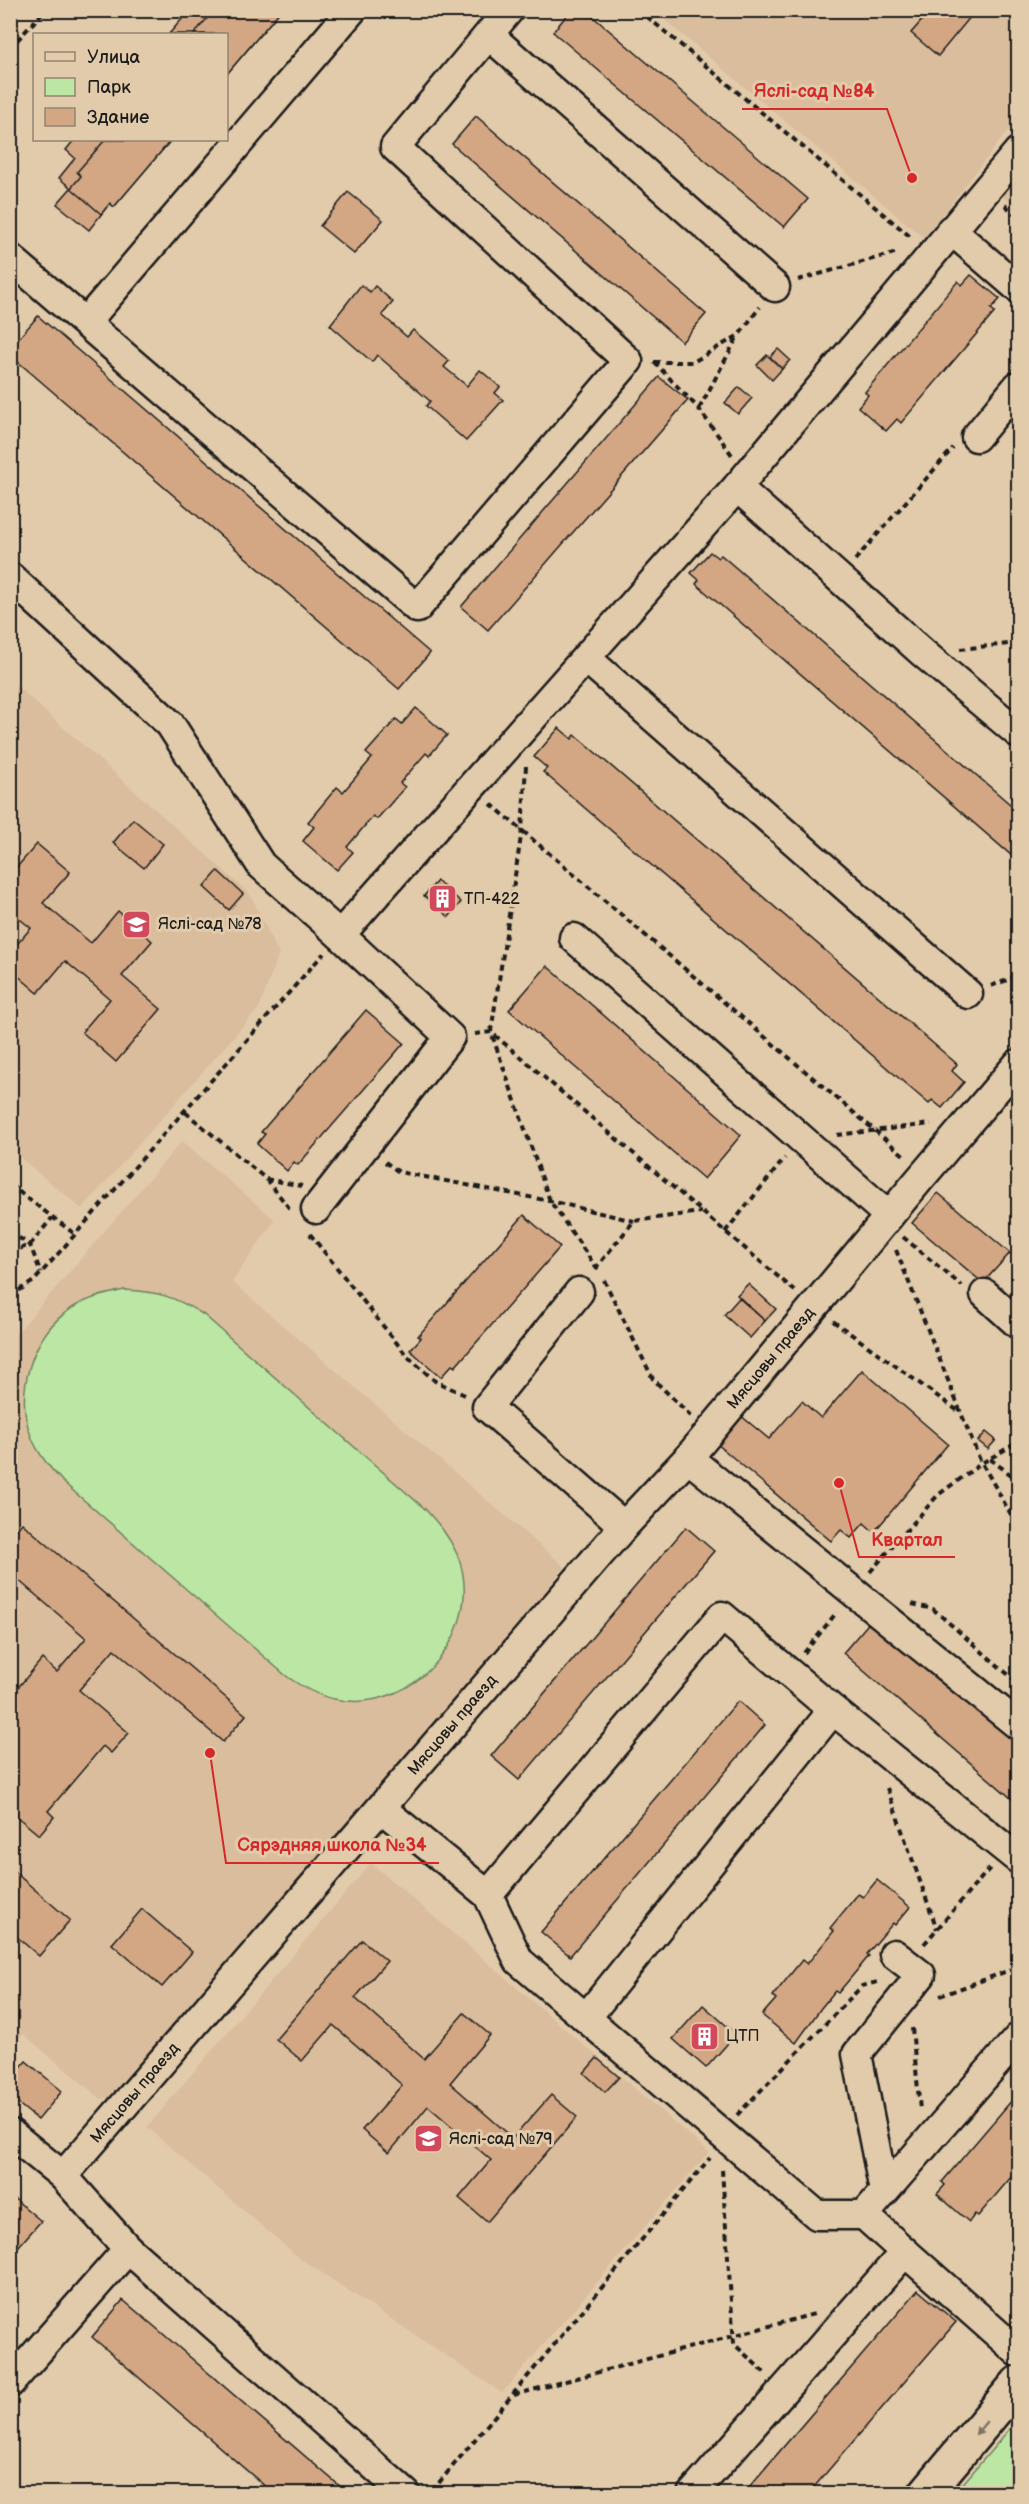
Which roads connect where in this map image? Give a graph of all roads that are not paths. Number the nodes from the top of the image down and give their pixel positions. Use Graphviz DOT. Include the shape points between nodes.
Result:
graph roads {
  1 [pos="352,10"];
  2 [pos="510,10"];
  3 [pos="489,35"];
  4 [pos="1018,152"];
  5 [pos="951,230"];
  6 [pos="10,258"];
  7 [pos="775,287"];
  8 [pos="1018,288"];
  9 [pos="86,322"];
  10 [pos="1018,386"];
  11 [pos="976,438"];
  12 [pos="742,481"];
  13 [pos="10,577"];
  14 [pos="586,658"];
  15 [pos="1018,733"];
  16 [pos="340,935"];
  17 [pos="574,938"];
  18 [pos="968,994"];
  19 [pos="1018,1064"];
  20 [pos="306,1218"];
  21 [pos="886,1218"];
  22 [pos="579,1292"];
  23 [pos="985,1294"];
  24 [pos="1018,1324"];
  25 [pos="688,1458"];
  26 [pos="624,1526"];
  27 [pos="833,1710"];
  28 [pos="1018,1725"];
  29 [pos="382,1809"];
  30 [pos="1012,1854"];
  31 [pos="488,1895"];
  32 [pos="900,1958"];
  33 [pos="586,2018"];
  34 [pos="1018,2038"];
  35 [pos="10,2133"];
  36 [pos="63,2176"];
  37 [pos="884,2191"];
  38 [pos="864,2215"];
  39 [pos="128,2249"];
  40 [pos="905,2252"];
  41 [pos="1018,2352"];
  42 [pos="10,2383"];
  43 [pos="1018,2383"];
  44 [pos="406,2493"];
  45 [pos="692,2493"];
  46 [pos="926,2493"];
  1 -- 9 [label="street"];
  2 -- 3 [label="street"];
  3 -- 7 [label="street"];
  3 -- 9 [label="street" via="395,147 628,361 417,608"];
  4 -- 5 [label="street"];
  5 -- 8 [label="street"];
  5 -- 12 [label="street"];
  6 -- 9 [label="street"];
  10 -- 11 [label="street"];
  12 -- 14 [label="street"];
  12 -- 15 [label="street" via="839,578"];
  13 -- 16 [label="street" via="170,724 261,865"];
  14 -- 16 [label="street"];
  14 -- 18 [label="street"];
  16 -- 20 [label="street" via="450,1037"];
  17 -- 21 [label="street" via="802,1138"];
  19 -- 21 [label="street, Мясцовы праезд"];
  21 -- 25 [label="street, Мясцовы праезд"];
  22 -- 26 [label="street" via="487,1407"];
  23 -- 24 [label="street"];
  25 -- 26 [label="street, Мясцовы праезд"];
  25 -- 28 [label="street"];
  26 -- 29 [label="street, Мясцовы праезд"];
  27 -- 30 [label="street"];
  27 -- 31 [label="street" via="722,1616"];
  27 -- 33 [label="street"];
  29 -- 31 [label="street"];
  29 -- 36 [label="street, Мясцовы праезд"];
  31 -- 33 [label="street" via="519,1961"];
  32 -- 37 [label="street" via="921,1975 857,2054"];
  33 -- 38 [label="street" via="720,2139 816,2215"];
  34 -- 37 [label="street"];
  35 -- 36 [label="street"];
  36 -- 39 [label="street"];
  37 -- 38 [label="street"];
  38 -- 40 [label="street"];
  39 -- 42 [label="street"];
  39 -- 44 [label="street"];
  40 -- 41 [label="street"];
  40 -- 45 [label="street"];
  43 -- 46 [label="main road, one-way"];
}
